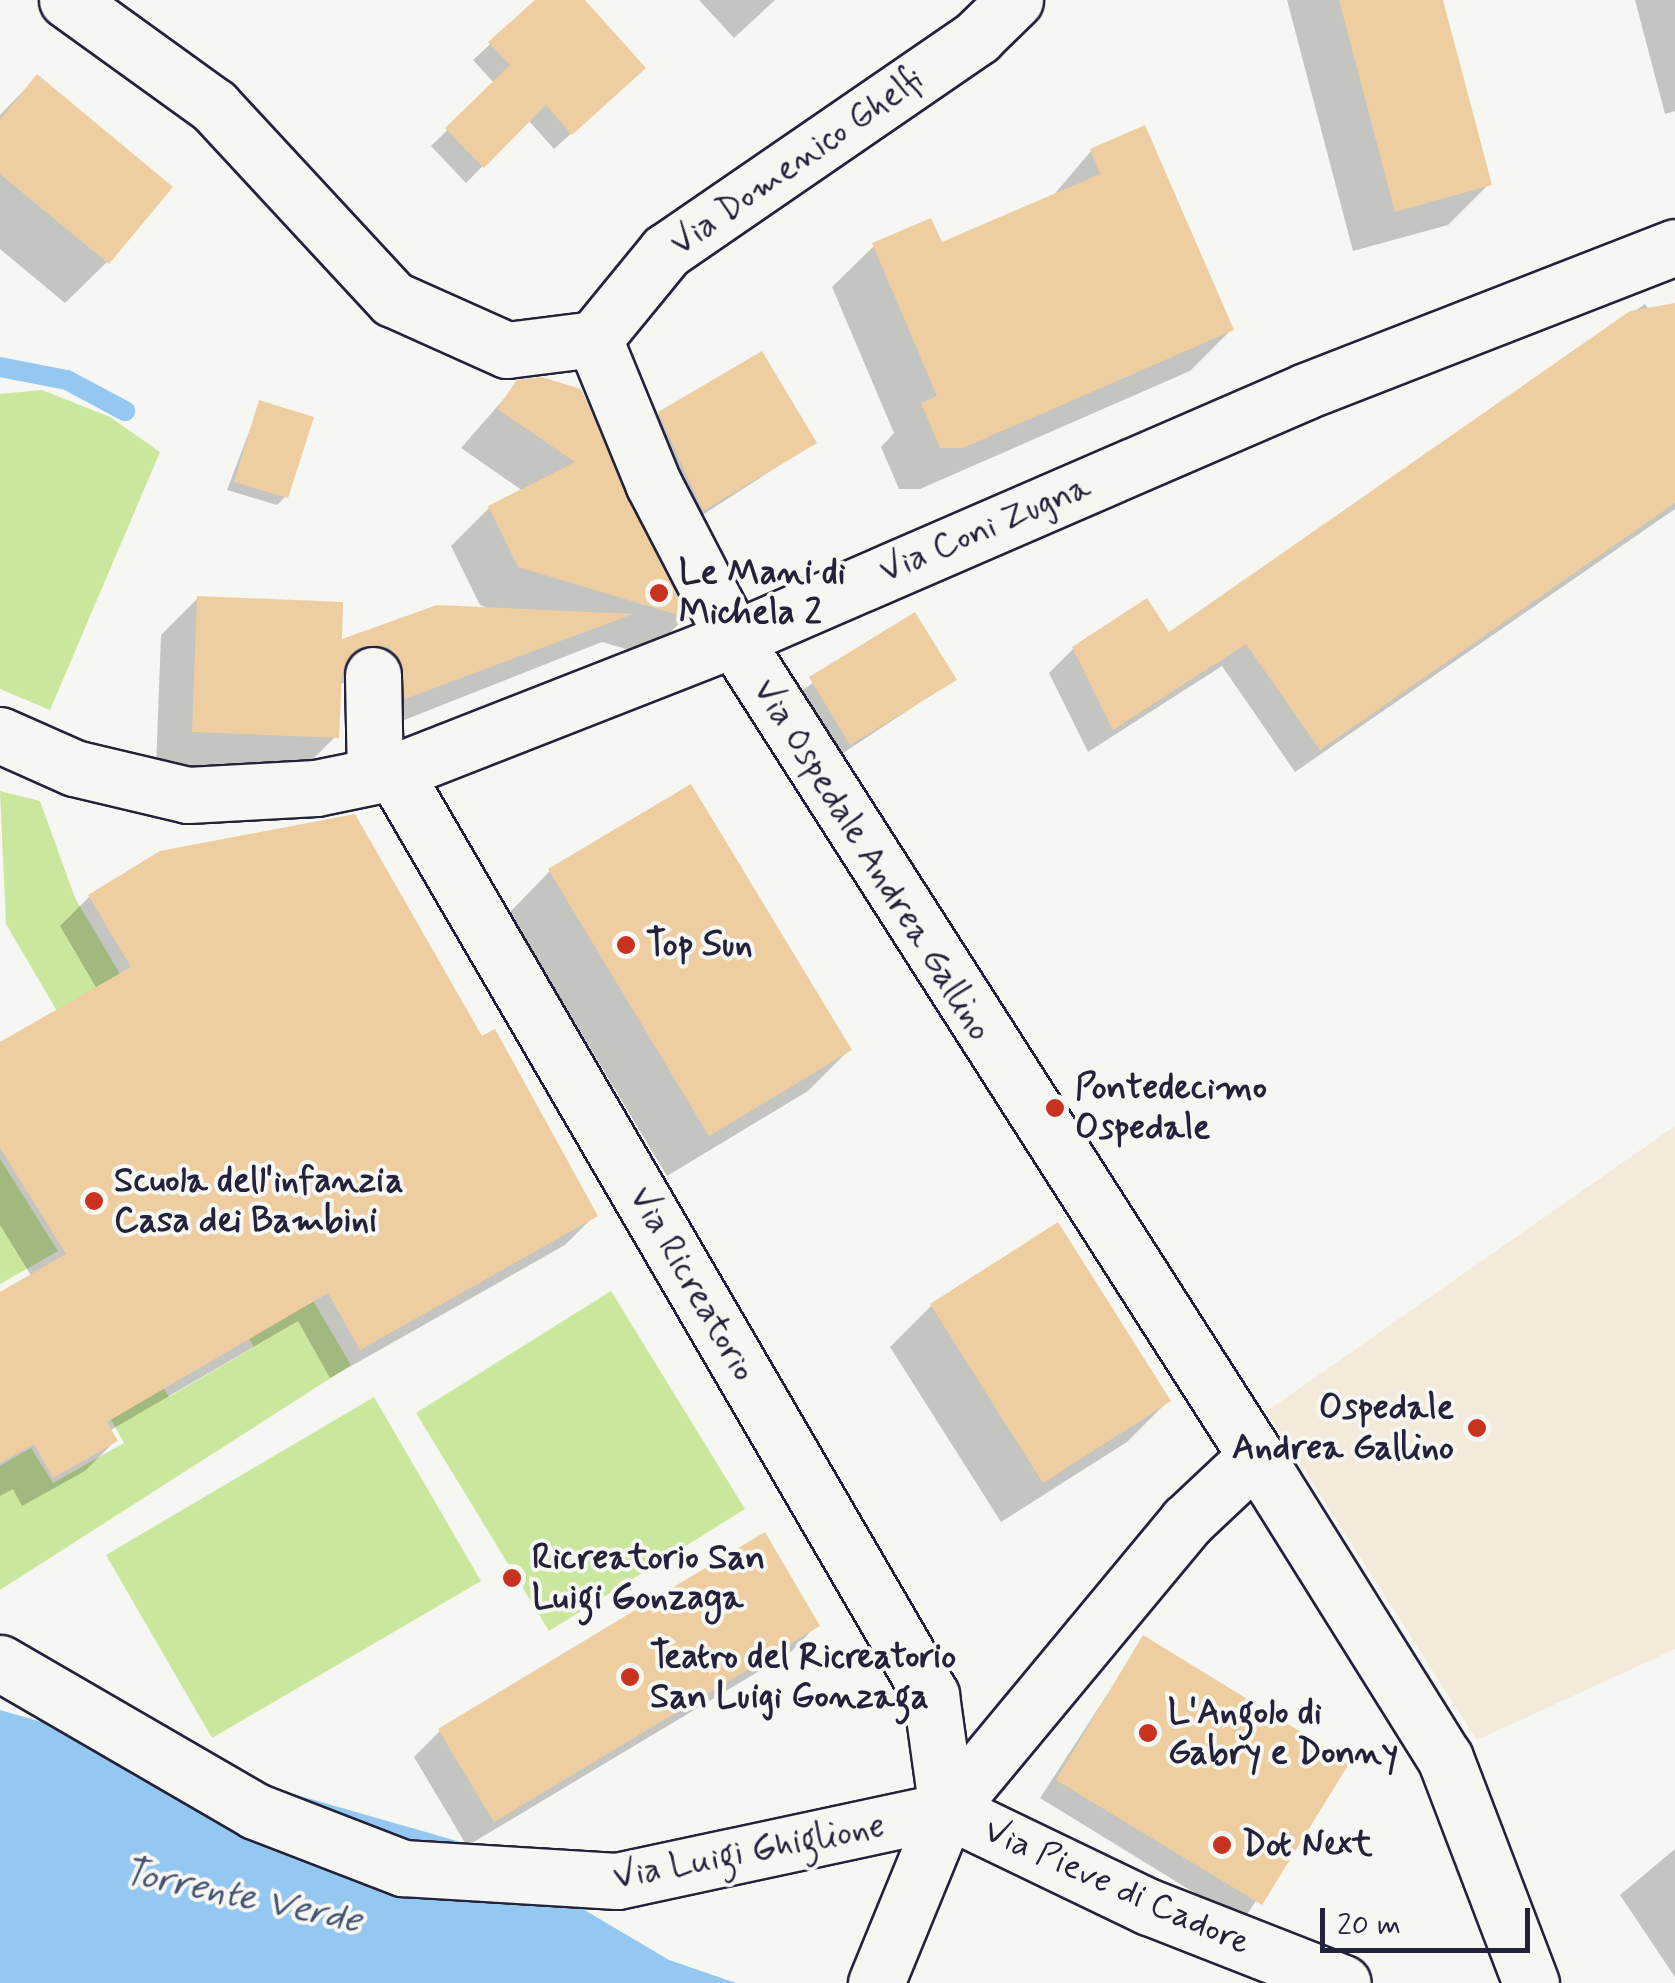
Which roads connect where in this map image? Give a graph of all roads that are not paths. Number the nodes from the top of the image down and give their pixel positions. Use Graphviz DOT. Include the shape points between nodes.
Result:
graph roads {
  1 [pos="67,0"];
  2 [pos="1015,0"];
  3 [pos="1675,246"];
  4 [pos="594,339"];
  5 [pos="734,639"];
  6 [pos="373,675"];
  7 [pos="0,734"];
  8 [pos="384,774"];
  9 [pos="1256,1456"];
  10 [pos="0,1663"];
  11 [pos="926,1816"];
  12 [pos="876,1983"];
  13 [pos="1344,1983"];
  14 [pos="1531,1983"];
  1 -- 4 [label="street" via="214,106 392,299 507,350"];
  2 -- 4 [label="street, Via Domenico Ghelfi" via="978,37 666,251"];
  3 -- 5 [label="street, Via Coni Zugna" via="1306,390"];
  4 -- 5 [label="street, Via Ospedale Andrea Gallino" via="653,483"];
  5 -- 8 [label="street, Via Coni Zugna"];
  5 -- 9 [label="street, Via Ospedale Andrea Gallino"];
  6 -- 8 [label="street"];
  7 -- 8 [label="street, Via Coni Zugna" via="74,768 188,795"];
  8 -- 11 [label="street, Via Ricreatorio" via="931,1695"];
  9 -- 11 [label="street" via="1187,1521"];
  9 -- 14 [label="street, Via Ospedale Andrea Gallino" via="1445,1758"];
  10 -- 11 [label="street, Via Luigi Ghiglione" via="255,1812 403,1868 617,1882"];
  11 -- 12 [label="street" via="917,1893"];
  11 -- 13 [label="street, Via Pieve di Cadore"];
}
